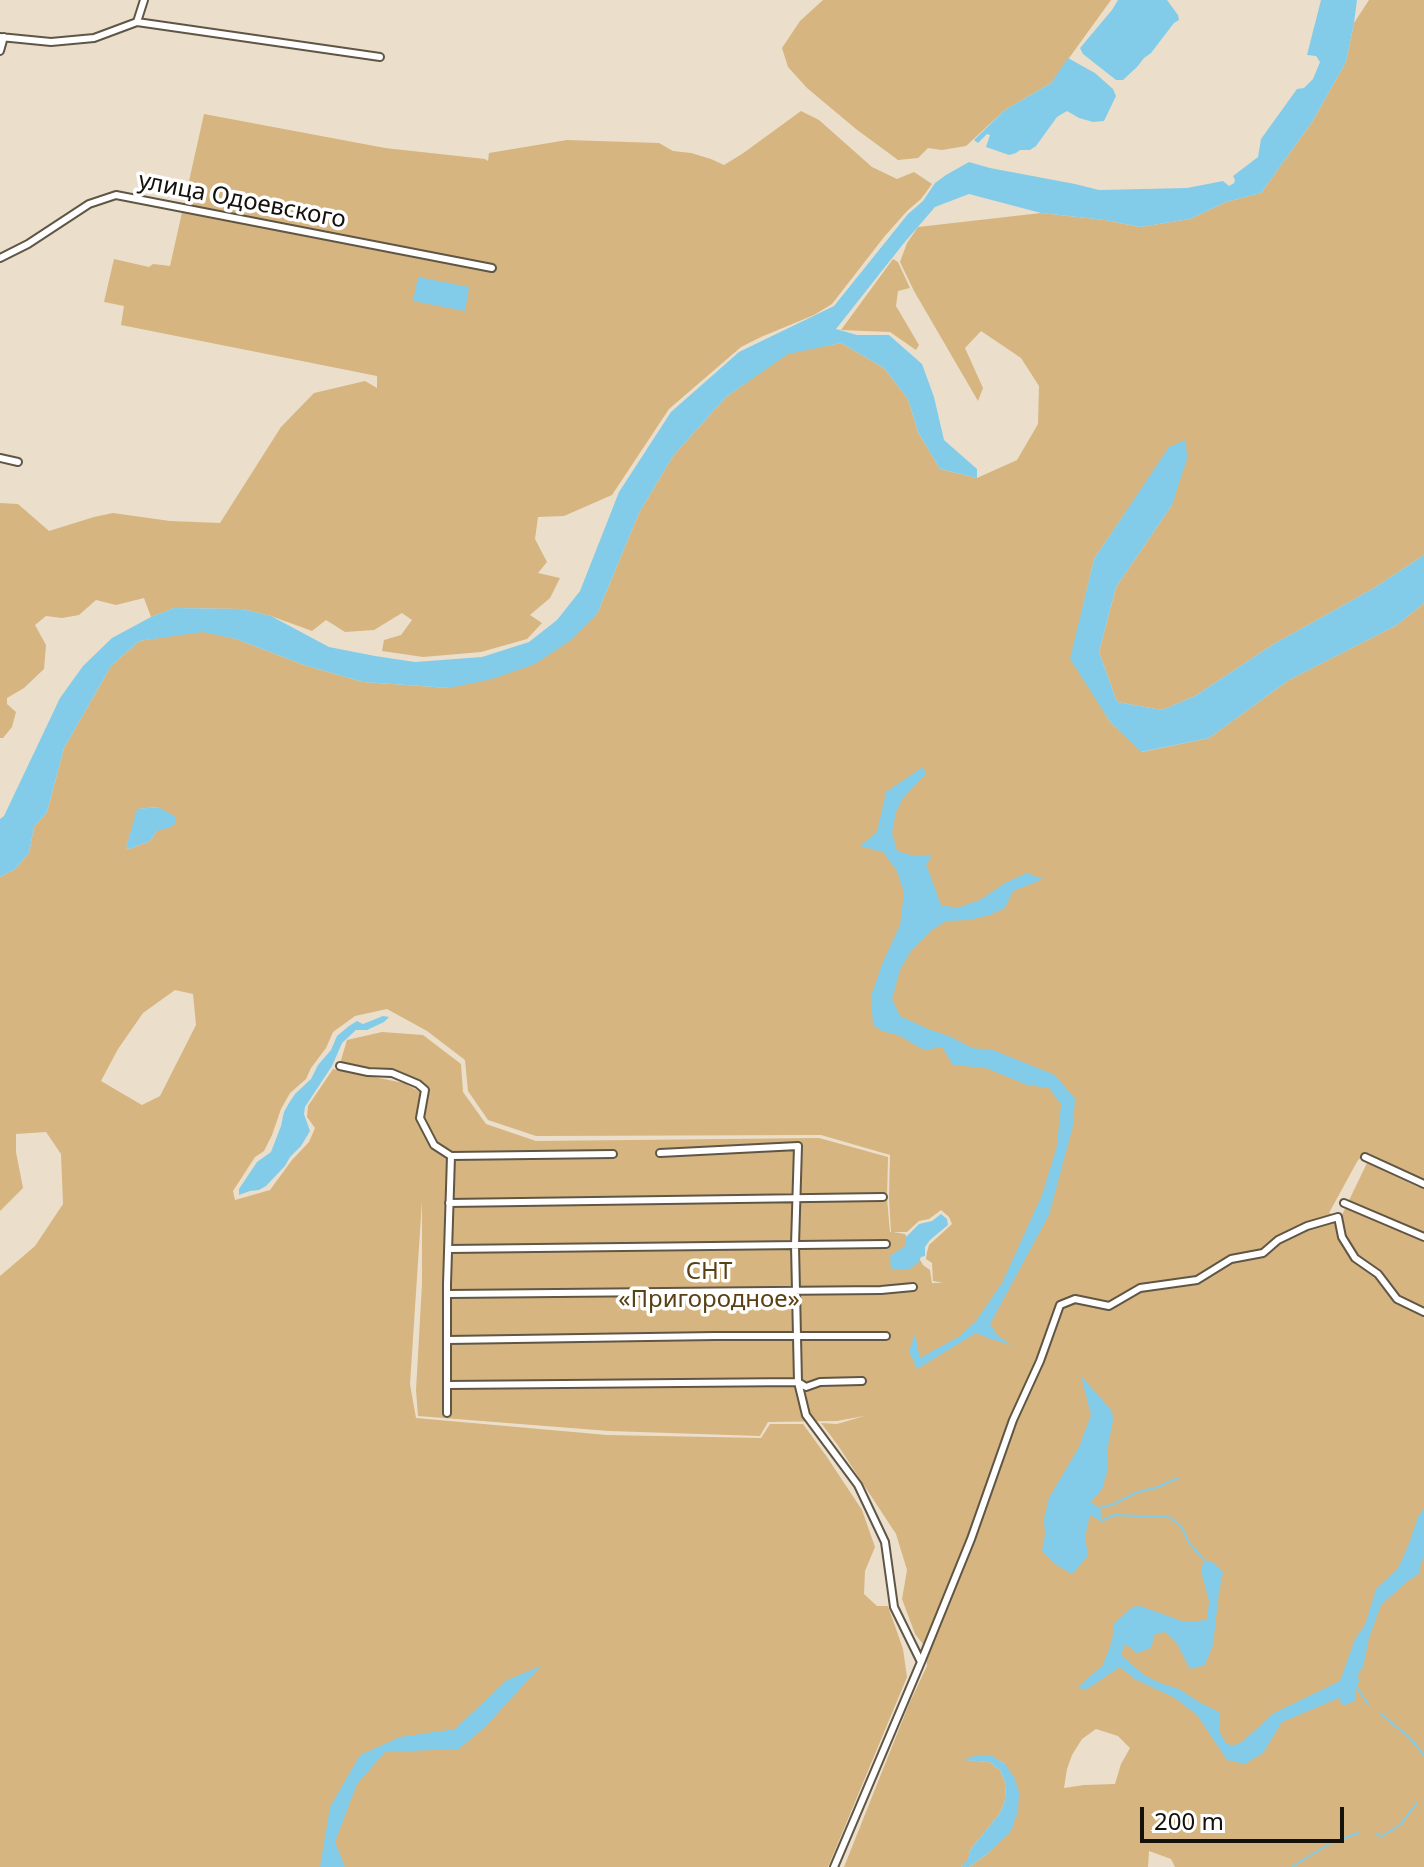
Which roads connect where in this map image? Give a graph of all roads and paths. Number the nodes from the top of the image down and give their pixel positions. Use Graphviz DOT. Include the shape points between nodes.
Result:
graph roads {
  1 [pos="144,0"];
  2 [pos="137,22"];
  3 [pos="2,37"];
  4 [pos="0,51"];
  5 [pos="380,57"];
  6 [pos="0,258"];
  7 [pos="492,268"];
  8 [pos="0,458"];
  9 [pos="18,462"];
  10 [pos="340,1066"];
  11 [pos="660,1153"];
  12 [pos="613,1154"];
  13 [pos="451,1156"];
  14 [pos="1365,1157"];
  15 [pos="1424,1184"];
  16 [pos="883,1197"];
  17 [pos="796,1199"];
  18 [pos="449,1203"];
  19 [pos="1344,1203"];
  20 [pos="1424,1237"];
  21 [pos="886,1244"];
  22 [pos="795,1245"];
  23 [pos="449,1249"];
  24 [pos="913,1287"];
  25 [pos="797,1291"];
  26 [pos="448,1294"];
  27 [pos="1424,1312"];
  28 [pos="798,1336"];
  29 [pos="886,1336"];
  30 [pos="448,1340"];
  31 [pos="862,1381"];
  32 [pos="798,1382"];
  33 [pos="447,1385"];
  34 [pos="447,1413"];
  35 [pos="921,1662"];
  36 [pos="834,1867"];
  1 -- 2 [label="street"];
  2 -- 3 [label="street" via="94,38 51,42"];
  2 -- 5 [label="street"];
  3 -- 4 [label="street"];
  6 -- 7 [label="street, улица Одоевского" via="89,204 116,195"];
  8 -- 9 [label="street"];
  10 -- 13 [label="street" via="392,1073 418,1084 425,1090 420,1118 434,1145"];
  11 -- 17 [label="street" via="798,1146"];
  12 -- 13 [label="street"];
  13 -- 18 [label="street"];
  14 -- 15 [label="street"];
  16 -- 17 [label="street"];
  17 -- 18 [label="street"];
  17 -- 22 [label="street"];
  18 -- 23 [label="street"];
  19 -- 20 [label="street"];
  21 -- 22 [label="street"];
  22 -- 23 [label="street"];
  22 -- 25 [label="street"];
  23 -- 26 [label="street"];
  24 -- 25 [label="street"];
  25 -- 26 [label="street"];
  25 -- 28 [label="street"];
  26 -- 30 [label="street"];
  27 -- 35 [label="street" via="1397,1299 1378,1274 1355,1258 1338,1217 1307,1226 1263,1253 1231,1259 1197,1280 1140,1288 1109,1306 1075,1299 1060,1305"];
  28 -- 29 [label="street"];
  28 -- 30 [label="street"];
  28 -- 32 [label="street"];
  30 -- 33 [label="street"];
  31 -- 32 [label="street" via="806,1387"];
  32 -- 33 [label="street"];
  32 -- 35 [label="street" via="806,1415 858,1485 885,1542 894,1607"];
  33 -- 34 [label="street"];
  35 -- 36 [label="street"];
}
